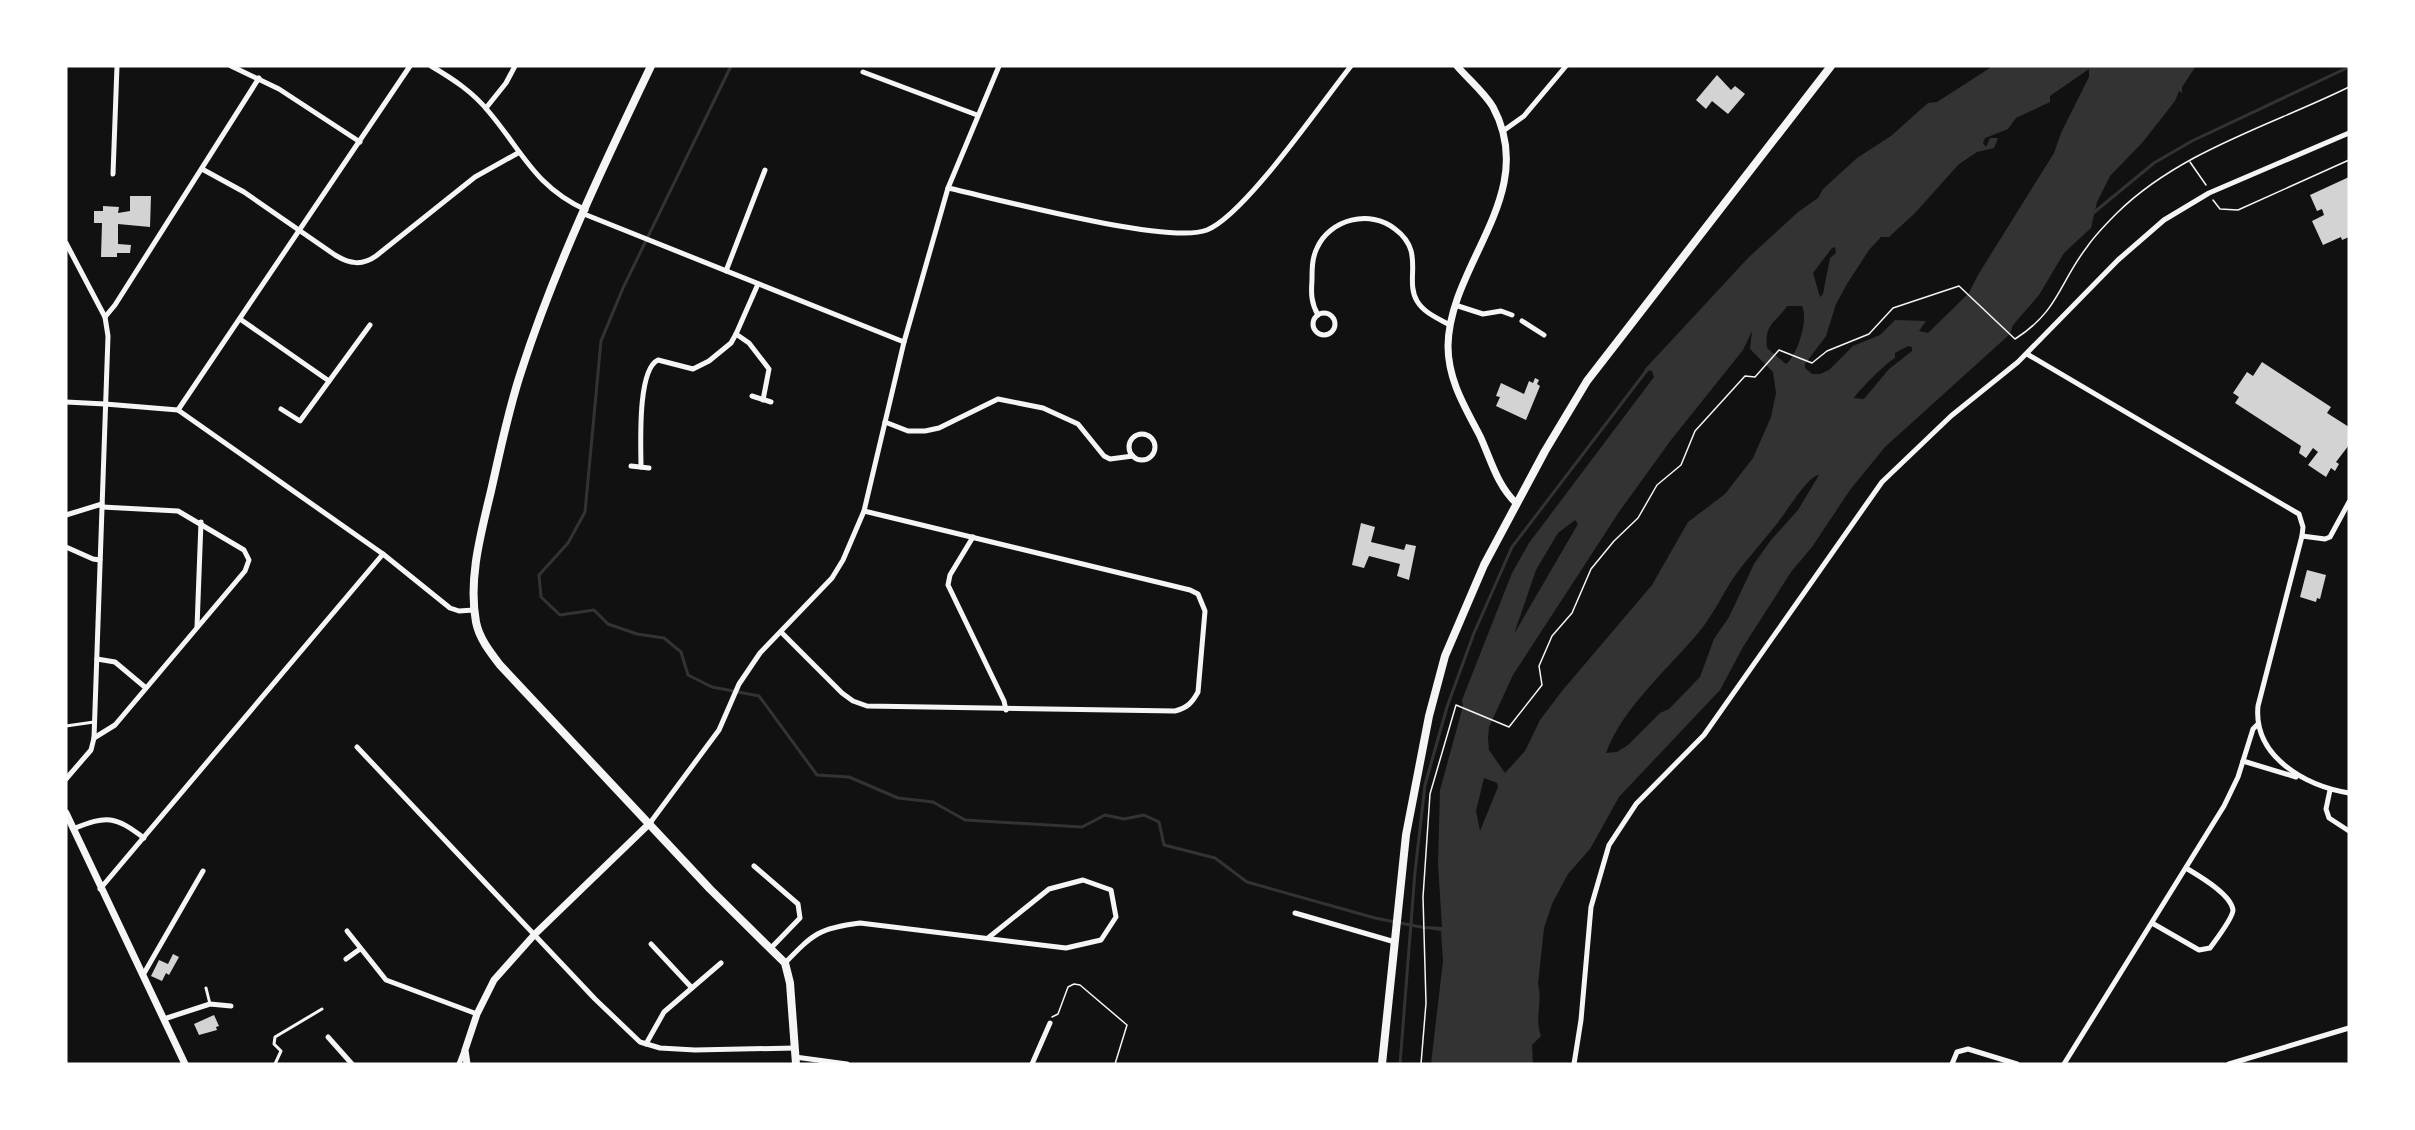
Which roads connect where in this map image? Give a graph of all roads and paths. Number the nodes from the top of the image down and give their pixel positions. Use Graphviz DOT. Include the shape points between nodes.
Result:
graph roads {
  1 [pos="117,66"];
  2 [pos="231,66"];
  3 [pos="410,66"];
  4 [pos="431,66"];
  5 [pos="514,66"];
  6 [pos="651,66"];
  7 [pos="999,66"];
  8 [pos="1351,66"];
  9 [pos="1456,66"];
  10 [pos="1566,66"];
  11 [pos="1830,66"];
  12 [pos="863,72"];
  13 [pos="259,78"];
  14 [pos="2349,87"];
  15 [pos="486,108"];
  16 [pos="977,115"];
  17 [pos="1503,131"];
  18 [pos="2349,133"];
  19 [pos="360,142"];
  20 [pos="518,153"];
  21 [pos="2349,160"];
  22 [pos="2189,162"];
  23 [pos="202,169"];
  24 [pos="765,170"];
  25 [pos="113,174"];
  26 [pos="948,188"];
  27 [pos="2210,193"];
  28 [pos="585,212"];
  29 [pos="300,229"];
  30 [pos="66,243"];
  31 [pos="726,271"];
  32 [pos="758,284"];
  33 [pos="1455,305"];
  34 [pos="1318,315"];
  35 [pos="1512,315"];
  36 [pos="105,317"];
  37 [pos="240,319"];
  38 [pos="1522,321"];
  39 [pos="370,325"];
  40 [pos="1450,326"];
  41 [pos="736,334"];
  42 [pos="1544,335"];
  43 [pos="904,342"];
  44 [pos="2027,354"];
  45 [pos="329,381"];
  46 [pos="752,396"];
  47 [pos="763,400"];
  48 [pos="66,402"];
  49 [pos="771,402"];
  50 [pos="105,404"];
  51 [pos="281,409"];
  52 [pos="178,410"];
  53 [pos="885,423"];
  54 [pos="1133,456"];
  55 [pos="631,466"];
  56 [pos="641,467"];
  57 [pos="650,468"];
  58 [pos="2349,502"];
  59 [pos="1516,503"];
  60 [pos="102,506"];
  61 [pos="864,511"];
  62 [pos="66,516"];
  63 [pos="201,522"];
  64 [pos="2302,536"];
  65 [pos="973,537"];
  66 [pos="66,547"];
  67 [pos="382,554"];
  68 [pos="100,560"];
  69 [pos="474,610"];
  70 [pos="197,627"];
  71 [pos="781,632"];
  72 [pos="97,659"];
  73 [pos="146,688"];
  74 [pos="1006,710"];
  75 [pos="95,722"];
  76 [pos="2258,724"];
  77 [pos="66,726"];
  78 [pos="94,738"];
  79 [pos="357,747"];
  80 [pos="2243,761"];
  81 [pos="2303,778"];
  82 [pos="66,779"];
  83 [pos="2330,790"];
  84 [pos="2349,793"];
  85 [pos="66,813"];
  86 [pos="650,823"];
  87 [pos="74,829"];
  88 [pos="2349,831"];
  89 [pos="144,838"];
  90 [pos="754,866"];
  91 [pos="2186,868"];
  92 [pos="203,871"];
  93 [pos="100,888"];
  94 [pos="1295,913"];
  95 [pos="2152,923"];
  96 [pos="347,931"];
  97 [pos="536,934"];
  98 [pos="988,938"];
  99 [pos="1395,942"];
  100 [pos="651,944"];
  101 [pos="771,948"];
  102 [pos="360,949"];
  103 [pos="346,959"];
  104 [pos="721,963"];
  105 [pos="785,963"];
  106 [pos="142,975"];
  107 [pos="206,988"];
  108 [pos="692,988"];
  109 [pos="210,1004"];
  110 [pos="231,1006"];
  111 [pos="322,1009"];
  112 [pos="477,1014"];
  113 [pos="164,1019"];
  114 [pos="1050,1023"];
  115 [pos="2349,1028"];
  116 [pos="328,1037"];
  117 [pos="646,1044"];
  118 [pos="795,1048"];
  119 [pos="465,1050"];
  120 [pos="796,1061"];
  121 [pos="186,1064"];
  122 [pos="275,1064"];
  123 [pos="352,1064"];
  124 [pos="459,1064"];
  125 [pos="467,1064"];
  126 [pos="847,1064"];
  127 [pos="1032,1064"];
  128 [pos="1115,1064"];
  129 [pos="1382,1064"];
  130 [pos="1421,1064"];
  131 [pos="1574,1064"];
  132 [pos="1952,1064"];
  133 [pos="2017,1064"];
  134 [pos="2064,1064"];
  135 [pos="2229,1064"];
  1 -- 25 [label="street"];
  2 -- 13 [label="street"];
  3 -- 19 [label="street"];
  4 -- 15 [label="street" via="469,91"];
  5 -- 15 [label="street"];
  6 -- 28 [label="main road"];
  7 -- 16 [label="street"];
  8 -- 26 [label="street" via="1266,176 1208,230 1166,232"];
  9 -- 17 [label="street" via="1492,106"];
  10 -- 17 [label="street" via="1524,116"];
  11 -- 59 [label="main road" via="1587,381"];
  12 -- 16 [label="street"];
  13 -- 19 [label="street"];
  13 -- 23 [label="street"];
  14 -- 22 [label="path"];
  15 -- 20 [label="street"];
  16 -- 26 [label="street"];
  17 -- 33 [label="street" via="1506,161 1498,209"];
  18 -- 27 [label="street"];
  19 -- 29 [label="street"];
  20 -- 28 [label="street" via="546,185"];
  20 -- 29 [label="street" via="475,177 362,263 345,261"];
  21 -- 27 [label="path" via="2238,210 2220,209"];
  22 -- 27 [label="path"];
  22 -- 130 [label="path" via="2153,183 2116,213 2086,247 2056,302 2015,339 1959,286 1893,308 1869,334 1827,351 1812,363 1779,350 1755,377 1745,376 1695,431 1681,465 1657,485 1638,518 1591,570 1572,612 1552,636 1539,666 1542,685 1509,727 1456,705 1430,794 1422,924 1426,1003"];
  23 -- 29 [label="street"];
  23 -- 36 [label="street"];
  24 -- 31 [label="street"];
  26 -- 43 [label="street"];
  27 -- 44 [label="street" via="2141,238"];
  28 -- 31 [label="street"];
  28 -- 69 [label="main road" via="520,375 480,540"];
  29 -- 37 [label="street"];
  30 -- 36 [label="street"];
  31 -- 32 [label="street"];
  32 -- 41 [label="street"];
  32 -- 43 [label="street"];
  33 -- 35 [label="street" via="1483,314 1500,311"];
  33 -- 40 [label="street"];
  34 -- 34 [label="street" via="1326,313 1332,317 1335,327 1330,333 1315,330 1313,324"];
  34 -- 40 [label="street" via="1311,299 1316,249 1335,226 1364,218 1395,228 1402,236 1414,260 1413,290 1418,303"];
  36 -- 50 [label="street"];
  37 -- 45 [label="street"];
  37 -- 52 [label="street"];
  38 -- 42 [label="street"];
  39 -- 45 [label="street"];
  40 -- 59 [label="street" via="1448,347 1453,382 1502,489"];
  41 -- 47 [label="street" via="753,347 768,369"];
  41 -- 56 [label="street" via="724,350 699,368 658,360 651,366 644,387"];
  43 -- 53 [label="street"];
  44 -- 64 [label="street" via="2291,508 2302,520"];
  44 -- 131 [label="street" via="1951,416 1882,482 1704,735 1623,821 1609,845 1592,906"];
  45 -- 51 [label="street" via="300,421"];
  46 -- 47 [label="street"];
  47 -- 49 [label="street"];
  48 -- 50 [label="street"];
  50 -- 52 [label="street"];
  50 -- 60 [label="street"];
  52 -- 67 [label="street"];
  53 -- 54 [label="street" via="909,431 925,431 998,399 1043,408 1078,424 1110,459"];
  53 -- 61 [label="street"];
  54 -- 54 [label="street" via="1151,456 1155,445 1151,438 1139,435 1132,439"];
  55 -- 56 [label="street"];
  56 -- 57 [label="street"];
  58 -- 64 [label="street" via="2330,537"];
  59 -- 99 [label="main road" via="1484,565 1445,657 1429,716 1406,835"];
  60 -- 62 [label="street"];
  60 -- 63 [label="street" via="170,509"];
  60 -- 68 [label="street"];
  61 -- 65 [label="street"];
  61 -- 71 [label="street" via="832,578"];
  63 -- 70 [label="street"];
  63 -- 70 [label="street" via="244,550 249,560 246,571"];
  64 -- 76 [label="street" via="2258,706"];
  65 -- 74 [label="street" via="948,585"];
  65 -- 74 [label="street" via="1190,590 1198,594 1205,611 1198,692 1185,709"];
  66 -- 68 [label="street"];
  67 -- 69 [label="street" via="455,610"];
  67 -- 89 [label="street"];
  68 -- 72 [label="street"];
  69 -- 86 [label="main road" via="479,633 500,665"];
  70 -- 73 [label="street"];
  71 -- 74 [label="street" via="842,693 867,706"];
  71 -- 86 [label="street" via="760,653 739,684 719,730"];
  72 -- 73 [label="street" via="115,662"];
  72 -- 75 [label="street"];
  73 -- 78 [label="street" via="115,724"];
  75 -- 77 [label="lane"];
  75 -- 78 [label="street"];
  76 -- 80 [label="street"];
  76 -- 81 [label="street" via="2276,756"];
  78 -- 82 [label="street" via="91,750"];
  79 -- 97 [label="street"];
  80 -- 81 [label="street"];
  80 -- 91 [label="street" via="2224,806"];
  81 -- 83 [label="street"];
  83 -- 84 [label="street"];
  83 -- 88 [label="street" via="2326,809 2329,818"];
  85 -- 87 [label="street"];
  86 -- 97 [label="street"];
  86 -- 101 [label="main road"];
  87 -- 89 [label="street" via="107,818 125,823"];
  87 -- 93 [label="street"];
  89 -- 93 [label="street"];
  90 -- 101 [label="street" via="798,904 800,918"];
  91 -- 95 [label="street"];
  91 -- 95 [label="street" via="2211,883 2233,910 2210,948 2199,950"];
  92 -- 106 [label="street"];
  93 -- 106 [label="street"];
  94 -- 99 [label="street"];
  95 -- 134 [label="street"];
  96 -- 102 [label="street"];
  97 -- 112 [label="street" via="494,980"];
  97 -- 117 [label="street" via="631,1035"];
  98 -- 98 [label="street" via="1049,889 1083,880 1111,890 1116,917 1101,940 1066,948"];
  98 -- 105 [label="street" via="860,923 828,927 810,937"];
  99 -- 129 [label="main road"];
  100 -- 108 [label="street"];
  101 -- 105 [label="main road"];
  102 -- 103 [label="street"];
  102 -- 112 [label="street" via="386,980"];
  104 -- 108 [label="street"];
  105 -- 118 [label="main road"];
  106 -- 113 [label="street"];
  107 -- 109 [label="lane"];
  108 -- 117 [label="street" via="658,1020"];
  109 -- 110 [label="street"];
  109 -- 113 [label="street"];
  111 -- 122 [label="lane" via="275,1036 274,1044 280,1052"];
  112 -- 119 [label="street"];
  113 -- 121 [label="street"];
  114 -- 127 [label="street"];
  114 -- 128 [label="path" via="1058,1014 1068,987 1080,985 1127,1025"];
  115 -- 135 [label="street"];
  116 -- 123 [label="street"];
  117 -- 118 [label="street" via="695,1050"];
  118 -- 120 [label="main road"];
  119 -- 124 [label="street"];
  119 -- 125 [label="street"];
  120 -- 126 [label="street"];
  132 -- 133 [label="street" via="1957,1052 1968,1049"];
}
